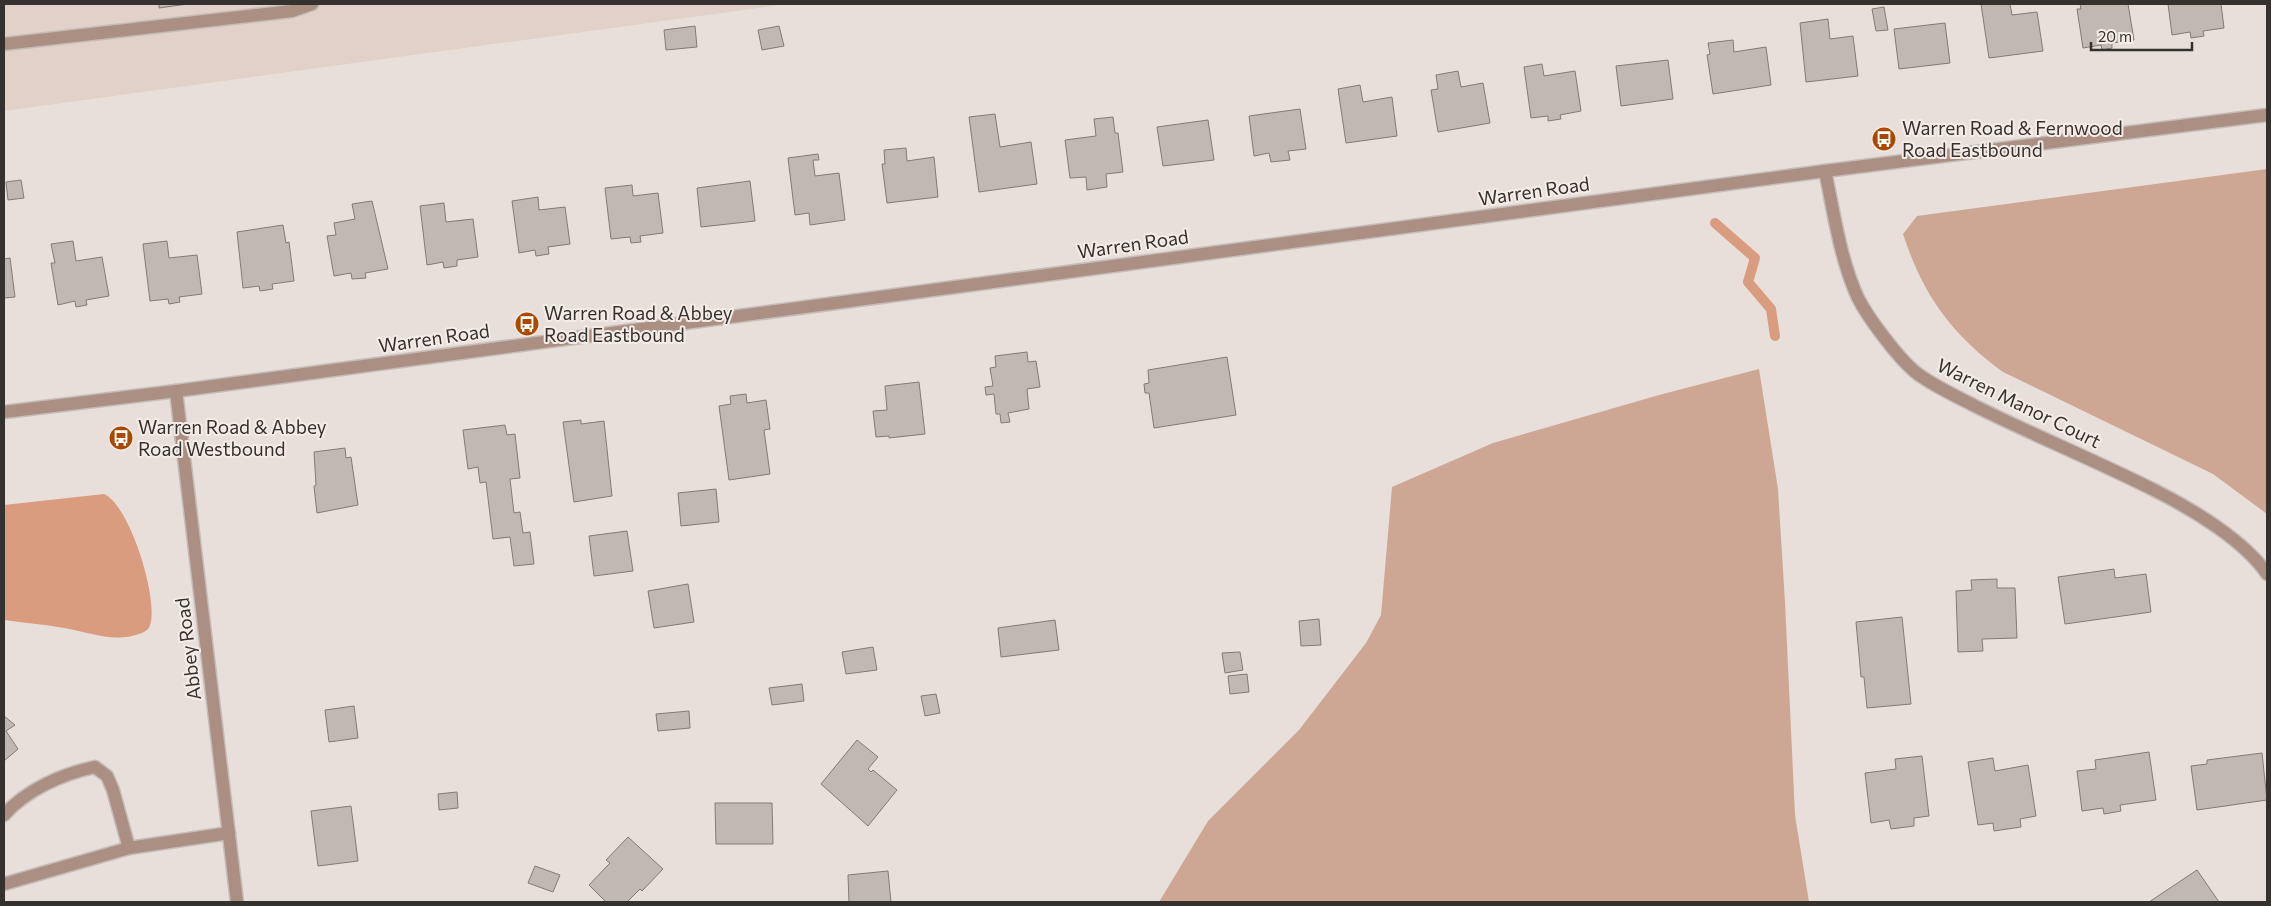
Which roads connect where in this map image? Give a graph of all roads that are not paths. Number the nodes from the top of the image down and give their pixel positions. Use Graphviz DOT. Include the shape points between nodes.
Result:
graph roads {
  1 [pos="312,4"];
  2 [pos="4,44"];
  3 [pos="2267,115"];
  4 [pos="1825,171"];
  5 [pos="176,391"];
  6 [pos="4,412"];
  7 [pos="2267,574"];
  8 [pos="4,815"];
  9 [pos="228,833"];
  10 [pos="129,848"];
  11 [pos="4,884"];
  12 [pos="237,902"];
  1 -- 2 [label="street" via="292,10"];
  3 -- 4 [label="street, Warren Road"];
  4 -- 5 [label="street, Warren Road"];
  4 -- 7 [label="street, Warren Manor Court" via="1844,261 1859,300 1913,371 2015,426 2121,473 2183,505 2231,537"];
  5 -- 6 [label="street, Warren Road"];
  5 -- 9 [label="street, Abbey Road"];
  8 -- 10 [label="street" via="49,783 76,771 95,768 107,776 110,783"];
  9 -- 10 [label="street"];
  9 -- 12 [label="street, Abbey Road"];
  10 -- 11 [label="street"];
}
